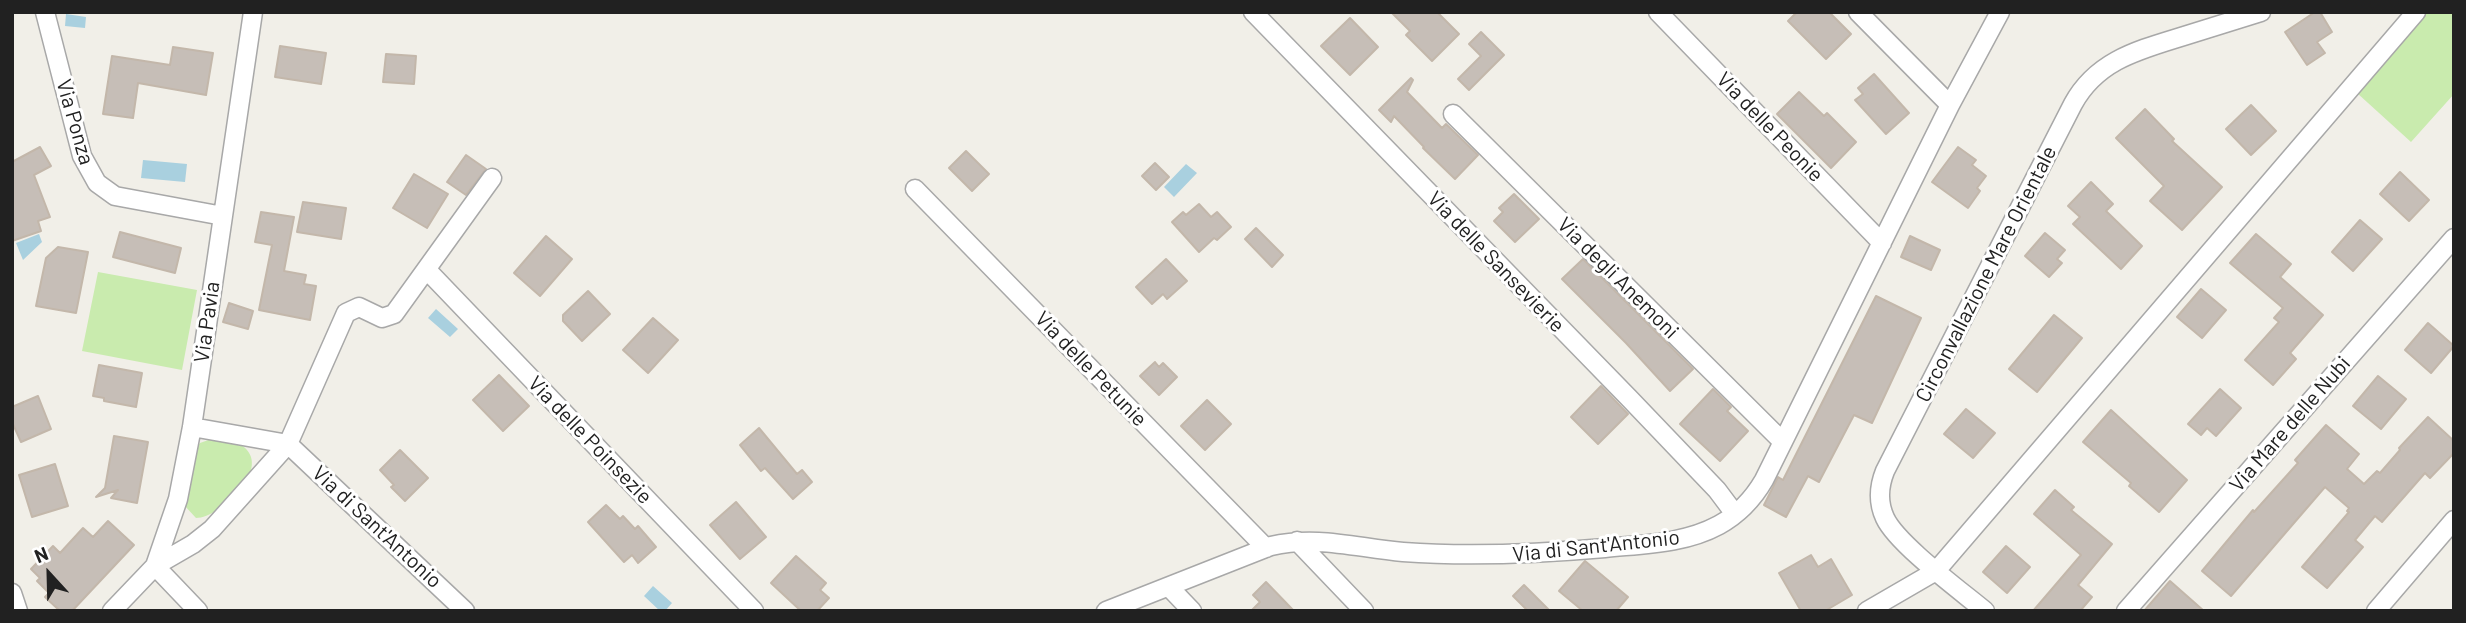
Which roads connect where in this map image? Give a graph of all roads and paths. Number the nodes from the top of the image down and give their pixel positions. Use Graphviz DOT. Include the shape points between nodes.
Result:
graph roads {
  1 [pos="45,12"];
  2 [pos="253,12"];
  3 [pos="1253,12"];
  4 [pos="1658,12"];
  5 [pos="1858,12"];
  6 [pos="2000,12"];
  7 [pos="2261,12"];
  8 [pos="2416,12"];
  9 [pos="1950,106"];
  10 [pos="1452,114"];
  11 [pos="492,178"];
  12 [pos="915,189"];
  13 [pos="223,216"];
  14 [pos="2454,238"];
  15 [pos="1882,243"];
  16 [pos="427,270"];
  17 [pos="192,427"];
  18 [pos="1783,442"];
  19 [pos="288,443"];
  20 [pos="1735,514"];
  21 [pos="2454,520"];
  22 [pos="1297,541"];
  23 [pos="1266,548"];
  24 [pos="155,566"];
  25 [pos="1936,571"];
  26 [pos="1169,587"];
  27 [pos="12,593"];
  28 [pos="18,611"];
  29 [pos="112,611"];
  30 [pos="198,611"];
  31 [pos="465,611"];
  32 [pos="754,611"];
  33 [pos="1106,611"];
  34 [pos="1192,611"];
  35 [pos="1364,611"];
  36 [pos="1867,611"];
  37 [pos="1985,611"];
  38 [pos="2126,611"];
  39 [pos="2376,611"];
  1 -- 13 [label="street, Via Ponza" via="82,156 97,183 123,198"];
  2 -- 13 [label="street, Via Pavia"];
  3 -- 20 [label="street, Via delle Sansevierie" via="1629,398"];
  4 -- 15 [label="street, Via delle Peonie"];
  5 -- 9 [label="street"];
  6 -- 9 [label="street, Via di Sant'Antonio"];
  7 -- 25 [label="street, Circonvallazione Mare Orientale" via="2121,57 2093,76 2077,97 1881,482 1880,503 1888,524"];
  8 -- 25 [label="street"];
  9 -- 15 [label="street, Via di Sant'Antonio"];
  10 -- 18 [label="street, Via degli Anemoni"];
  11 -- 16 [label="street"];
  12 -- 23 [label="street, Via delle Petunie"];
  13 -- 17 [label="street, Via Pavia"];
  14 -- 38 [label="street, Via Mare delle Nubi"];
  15 -- 18 [label="street, Via di Sant'Antonio"];
  16 -- 19 [label="street" via="390,317 378,317 359,307 346,313"];
  16 -- 32 [label="street, Via delle Poinsezie"];
  17 -- 19 [label="street"];
  17 -- 24 [label="street, Via Pavia" via="174,515"];
  18 -- 20 [label="street, Via di Sant'Antonio" via="1757,491"];
  19 -- 24 [label="street" via="212,528"];
  19 -- 31 [label="street, Via di Sant'Antonio"];
  20 -- 22 [label="street, Via di Sant'Antonio" via="1674,541 1520,556 1412,553"];
  21 -- 39 [label="street"];
  22 -- 23 [label="street, Via di Sant'Antonio"];
  22 -- 35 [label="street"];
  23 -- 26 [label="street, Via di Sant'Antonio"];
  24 -- 29 [label="street, Via Pavia"];
  24 -- 30 [label="street"];
  25 -- 36 [label="street"];
  25 -- 37 [label="street, Circonvallazione Mare Orientale"];
  26 -- 33 [label="street, Via di Sant'Antonio"];
  26 -- 34 [label="street"];
  27 -- 28 [label="street"];
}
